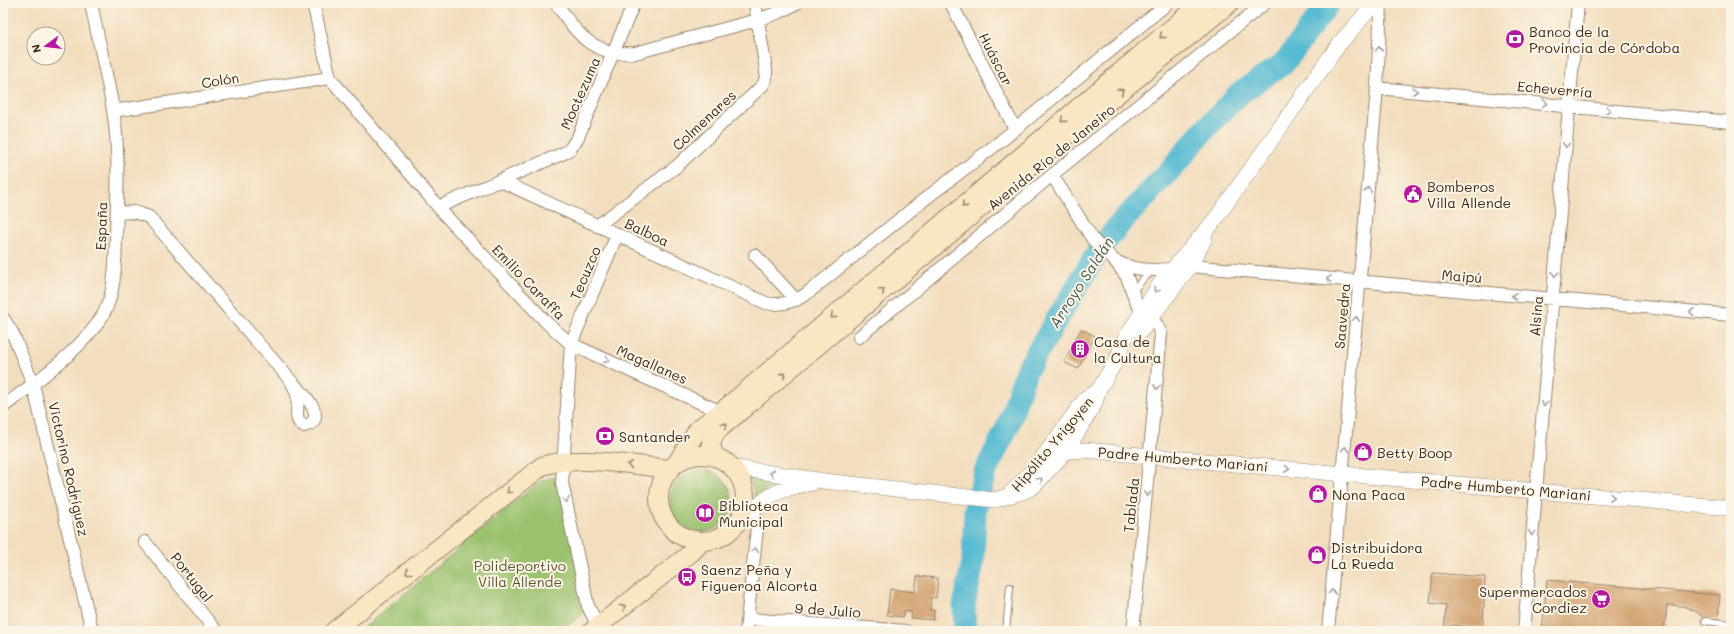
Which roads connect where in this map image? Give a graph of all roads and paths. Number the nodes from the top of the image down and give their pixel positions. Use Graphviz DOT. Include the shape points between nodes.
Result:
graph roads {
  1 [pos="91,3"];
  2 [pos="314,3"];
  3 [pos="556,3"];
  4 [pos="634,3"];
  5 [pos="755,3"];
  6 [pos="797,3"];
  7 [pos="951,3"];
  8 [pos="1168,3"];
  9 [pos="1203,3"];
  10 [pos="1230,3"];
  11 [pos="1265,3"];
  12 [pos="1375,3"];
  13 [pos="1381,3"];
  14 [pos="1578,3"];
  15 [pos="757,20"];
  16 [pos="1185,28"];
  17 [pos="614,53"];
  18 [pos="330,78"];
  19 [pos="1376,88"];
  20 [pos="1570,106"];
  21 [pos="113,111"];
  22 [pos="1731,122"];
  23 [pos="1015,129"];
  24 [pos="1052,175"];
  25 [pos="501,181"];
  26 [pos="438,207"];
  27 [pos="117,213"];
  28 [pos="1214,221"];
  29 [pos="597,226"];
  30 [pos="617,235"];
  31 [pos="755,255"];
  32 [pos="1115,261"];
  33 [pos="1190,266"];
  34 [pos="1171,269"];
  35 [pos="1156,270"];
  36 [pos="1360,282"];
  37 [pos="1171,290"];
  38 [pos="1132,292"];
  39 [pos="1553,299"];
  40 [pos="796,300"];
  41 [pos="1146,315"];
  42 [pos="1731,315"];
  43 [pos="3,318"];
  44 [pos="859,337"];
  45 [pos="571,344"];
  46 [pos="292,382"];
  47 [pos="33,384"];
  48 [pos="1098,391"];
  49 [pos="3,407"];
  50 [pos="721,412"];
  51 [pos="1066,451"];
  52 [pos="1150,456"];
  53 [pos="714,457"];
  54 [pos="564,462"];
  55 [pos="674,465"];
  56 [pos="731,466"];
  57 [pos="1343,474"];
  58 [pos="824,481"];
  59 [pos="1536,490"];
  60 [pos="744,491"];
  61 [pos="1001,499"];
  62 [pos="1731,508"];
  63 [pos="753,510"];
  64 [pos="738,524"];
  65 [pos="145,542"];
  66 [pos="701,542"];
  67 [pos="1010,587"];
  68 [pos="748,619"];
  69 [pos="1705,621"];
  70 [pos="1731,624"];
  71 [pos="595,629"];
  72 [pos="92,631"];
  73 [pos="216,631"];
  74 [pos="334,631"];
  75 [pos="746,631"];
  76 [pos="906,631"];
  77 [pos="1006,631"];
  78 [pos="1134,631"];
  79 [pos="1328,631"];
  80 [pos="1524,631"];
  1 -- 21 [label="street, España"];
  2 -- 18 [label="street, Emilio Caraffa"];
  3 -- 17 [label="street" via="582,38 602,50"];
  4 -- 17 [label="street, Moctezuma"];
  5 -- 15 [label="street, Colmenares"];
  6 -- 15 [label="street"];
  7 -- 23 [label="street, Huáscar"];
  8 -- 16 [label="street"];
  8 -- 23 [label="street"];
  9 -- 16 [label="main road"];
  10 -- 16 [label="main road"];
  11 -- 24 [label="street, Avenida Río de Janeiro"];
  12 -- 28 [label="street" via="1340,43"];
  19 -- 13 [label="street, Saavedra, one-way"];
  14 -- 20 [label="street, Alsina"];
  15 -- 17 [label="street" via="634,52"];
  15 -- 29 [label="street, Colmenares" via="766,70 763,84 677,166"];
  16 -- 50 [label="main road, one-way"];
  53 -- 16 [label="main road, one-way" via="711,442 717,431 1045,153"];
  17 -- 25 [label="street, Moctezuma" via="573,145 564,153"];
  18 -- 21 [label="street, Colón"];
  18 -- 26 [label="street, Emilio Caraffa"];
  19 -- 20 [label="street, Echeverría, one-way"];
  36 -- 19 [label="street, Saavedra, one-way"];
  20 -- 22 [label="street, Echeverría, one-way"];
  20 -- 39 [label="street, Alsina, one-way"];
  21 -- 27 [label="street, España"];
  23 -- 40 [label="street"];
  24 -- 32 [label="street" via="1094,241"];
  24 -- 44 [label="street, Avenida Río de Janeiro"];
  25 -- 26 [label="street, Moctezuma"];
  25 -- 29 [label="street, Balboa"];
  26 -- 45 [label="street, Emilio Caraffa" via="548,324"];
  27 -- 46 [label="street" via="134,212 149,217"];
  27 -- 47 [label="street, España" via="115,268 111,294 103,314 83,339 56,366"];
  28 -- 33 [label="street"];
  28 -- 34 [label="street"];
  29 -- 30 [label="street, Balboa"];
  30 -- 40 [label="street, Balboa" via="766,303 782,304"];
  30 -- 45 [label="street, Tecuzco"];
  31 -- 40 [label="street"];
  32 -- 35 [label="street, Maipú" via="1130,268"];
  32 -- 38 [label="street" via="1127,277"];
  33 -- 34 [label="street, Maipú"];
  36 -- 33 [label="street, Maipú, one-way"];
  33 -- 37 [label="street"];
  34 -- 35 [label="street, Maipú"];
  34 -- 37 [label="street"];
  34 -- 41 [label="street, one-way"];
  35 -- 38 [label="lane" via="1144,278"];
  39 -- 36 [label="street, Maipú, one-way"];
  57 -- 36 [label="street, Saavedra, one-way"];
  37 -- 41 [label="street"];
  38 -- 41 [label="street"];
  42 -- 39 [label="street, Maipú, one-way"];
  39 -- 59 [label="street, Alsina, one-way"];
  41 -- 48 [label="street, Hipólito Yrigoyen" via="1130,348 1118,357"];
  41 -- 52 [label="street, Tablada, one-way" via="1162,334"];
  43 -- 47 [label="street, Victorino Rodríguez" via="13,334"];
  45 -- 50 [label="street, Magallanes, one-way"];
  45 -- 54 [label="street"];
  47 -- 49 [label="street, España"];
  47 -- 72 [label="street, Victorino Rodríguez"];
  48 -- 51 [label="street, Hipólito Yrigoyen" via="1095,403"];
  48 -- 61 [label="street, Hipólito Yrigoyen" via="1086,398 1036,467"];
  50 -- 55 [label="main road" via="698,429"];
  51 -- 52 [label="street, Padre Humberto Mariani" via="1084,450"];
  61 -- 51 [label="street, Hipólito Yrigoyen, one-way" via="1034,486"];
  52 -- 57 [label="street, Padre Humberto Mariani, one-way"];
  52 -- 78 [label="street, Tablada, one-way"];
  53 -- 55 [label="main road" via="689,456"];
  53 -- 56 [label="main road"];
  55 -- 54 [label="main road, one-way"];
  54 -- 71 [label="street, one-way" via="562,483"];
  54 -- 74 [label="main road, one-way" via="550,464 532,473"];
  55 -- 66 [label="main road" via="663,478 658,498 659,508 665,522 674,532 687,539"];
  58 -- 56 [label="street, one-way"];
  56 -- 60 [label="main road" via="740,478"];
  57 -- 59 [label="street, Padre Humberto Mariani"];
  79 -- 57 [label="street, Saavedra, one-way"];
  58 -- 61 [label="street"];
  58 -- 63 [label="street" via="784,489 761,501"];
  59 -- 62 [label="street, Padre Humberto Mariani, one-way"];
  59 -- 80 [label="street, Alsina, one-way"];
  60 -- 63 [label="street"];
  60 -- 64 [label="main road" via="745,509"];
  63 -- 64 [label="street"];
  68 -- 63 [label="street, one-way" via="757,528"];
  64 -- 66 [label="main road" via="714,540"];
  65 -- 73 [label="street, Portugal"];
  71 -- 66 [label="main road, one-way" via="692,552"];
  67 -- 77 [label="lane"];
  68 -- 75 [label="street"];
  68 -- 76 [label="street, 9 de Julio"];
  69 -- 70 [label="lane"];
}
